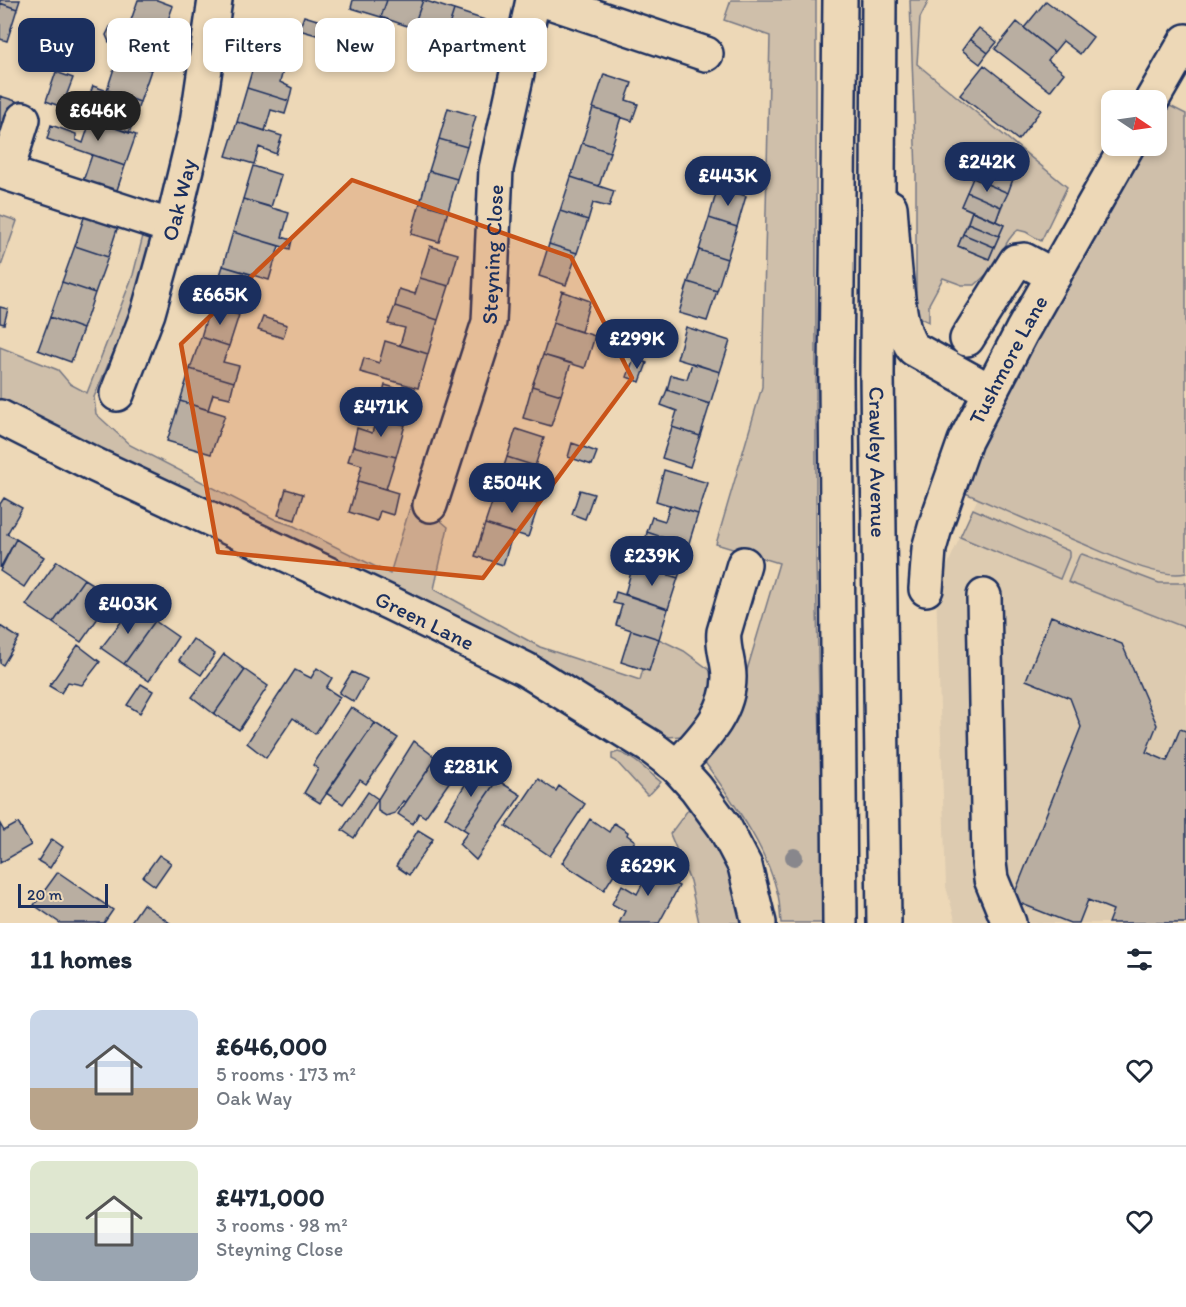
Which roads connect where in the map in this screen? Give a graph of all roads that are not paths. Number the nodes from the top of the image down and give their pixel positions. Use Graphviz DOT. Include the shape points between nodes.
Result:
graph roads {
  1 [pos="215,0"];
  2 [pos="533,0"];
  3 [pos="544,0"];
  4 [pos="840,0"];
  5 [pos="879,0"];
  6 [pos="1186,41"];
  7 [pos="706,54"];
  8 [pos="1158,90"];
  9 [pos="879,94"];
  10 [pos="23,119"];
  11 [pos="1120,156"];
  12 [pos="172,227"];
  13 [pos="1054,276"];
  14 [pos="967,339"];
  15 [pos="990,391"];
  16 [pos="117,394"];
  17 [pos="0,417"];
  18 [pos="430,505"];
  19 [pos="744,564"];
  20 [pos="926,589"];
  21 [pos="984,596"];
  22 [pos="676,767"];
  23 [pos="759,923"];
  24 [pos="840,923"];
  25 [pos="884,923"];
  26 [pos="1009,923"];
  1 -- 12 [label="street, Oak Way" via="197,123"];
  2 -- 18 [label="street, Steyning Close" via="495,169 489,322"];
  3 -- 7 [label="street"];
  4 -- 24 [label="street, Crawley Avenue" via="836,377"];
  5 -- 9 [label="street, Crawley Avenue"];
  6 -- 8 [label="street"];
  9 -- 15 [label="street" via="899,304 906,338 918,351"];
  9 -- 25 [label="street, Crawley Avenue" via="877,375"];
  10 -- 12 [label="street" via="6,173"];
  11 -- 13 [label="street, Tushmore Lane"];
  12 -- 16 [label="street, Oak Way" via="148,313"];
  13 -- 14 [label="street" via="1024,260 1016,261"];
  13 -- 15 [label="street, Tushmore Lane"];
  15 -- 20 [label="street, Tushmore Lane" via="965,441 936,524 927,561"];
  17 -- 22 [label="street, Green Lane" via="525,669 651,747"];
  19 -- 22 [label="street" via="724,632 729,677 721,712 711,729"];
  21 -- 26 [label="street" via="989,863"];
  22 -- 23 [label="street, Green Lane" via="713,809 735,846 745,866"];
}
